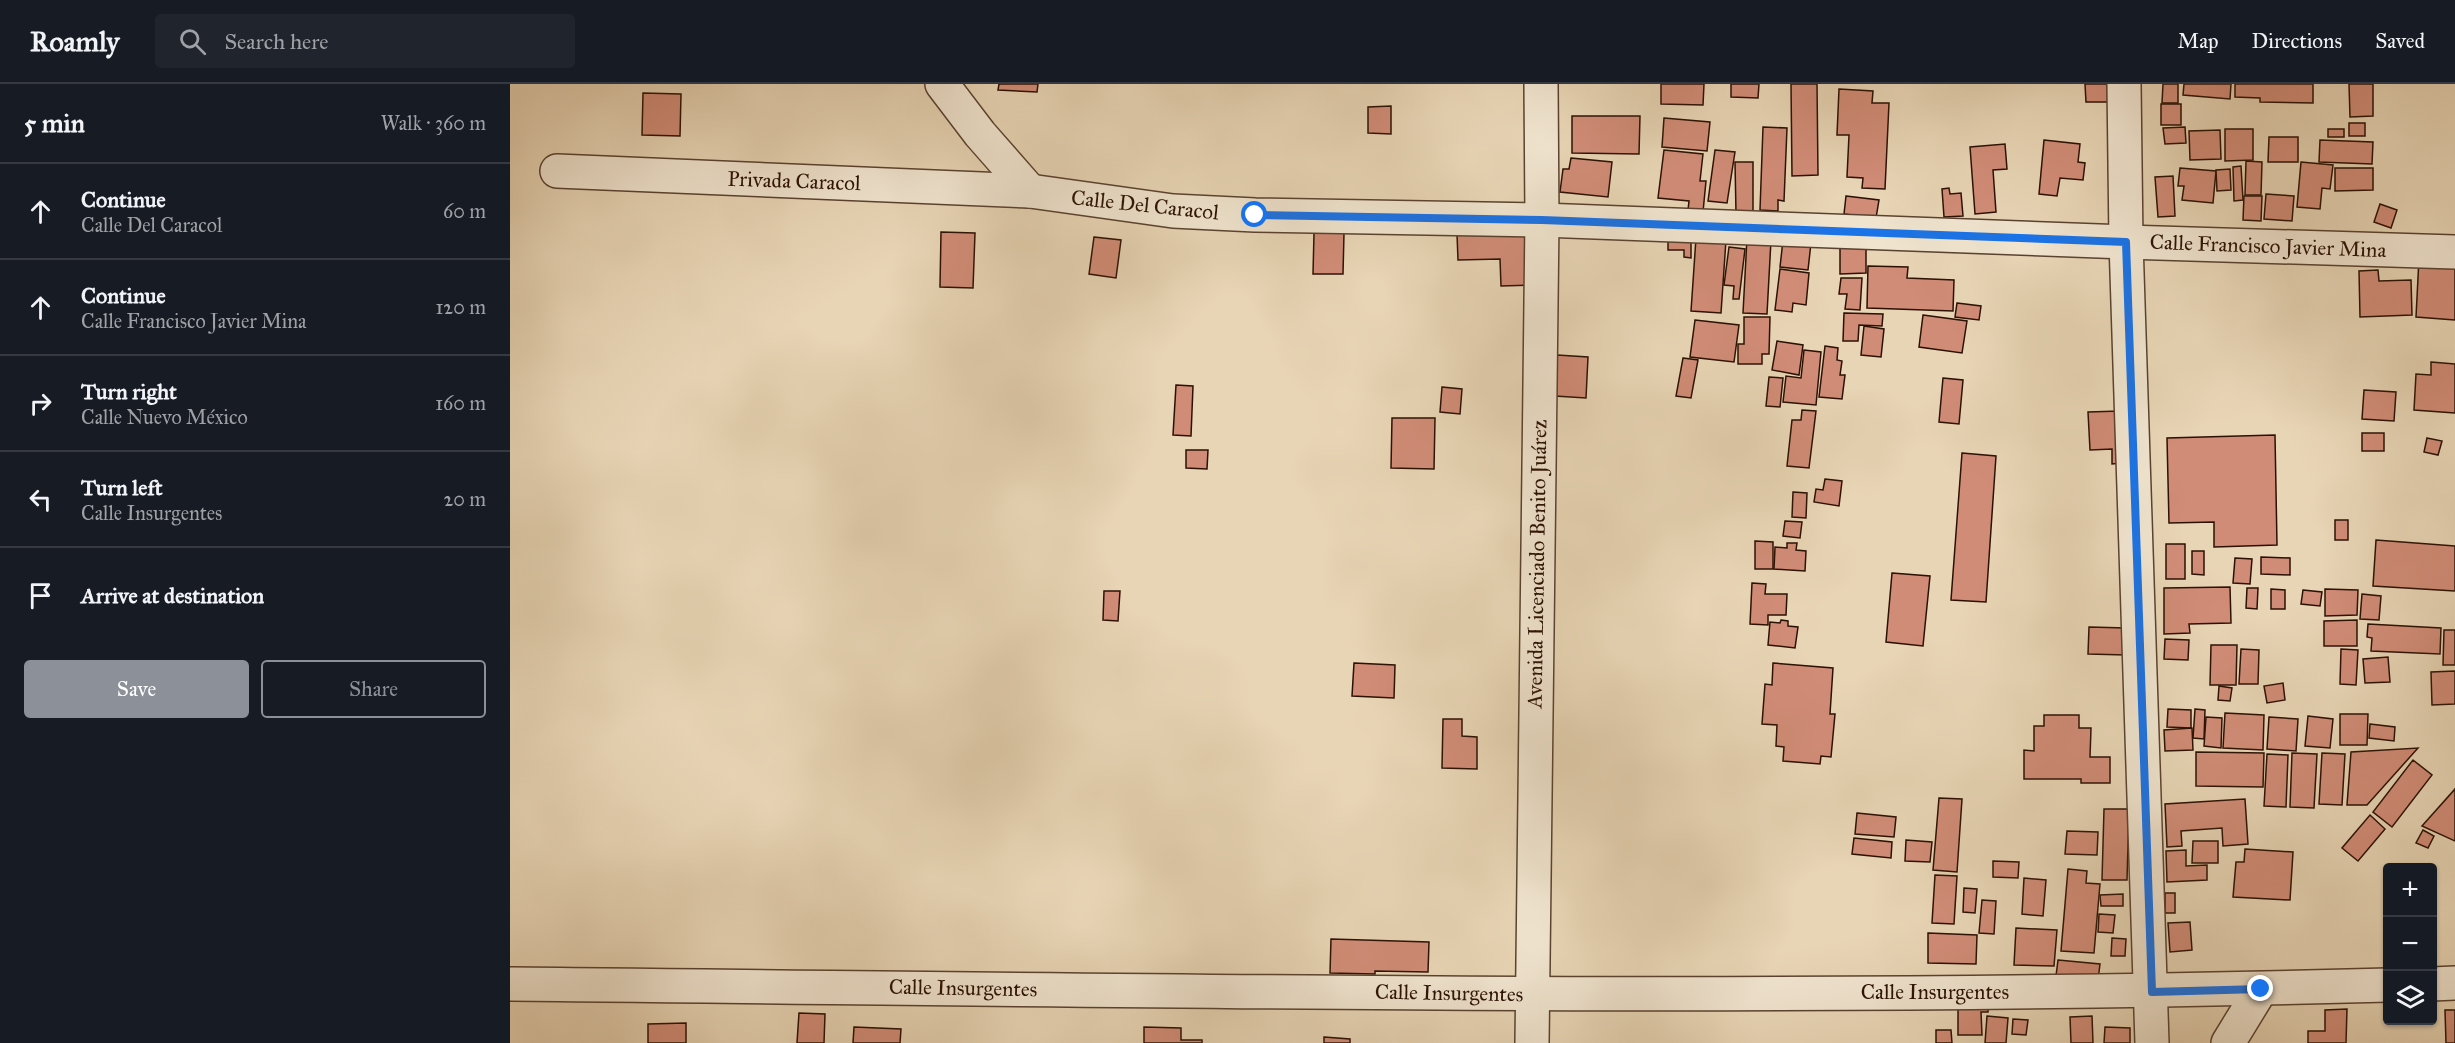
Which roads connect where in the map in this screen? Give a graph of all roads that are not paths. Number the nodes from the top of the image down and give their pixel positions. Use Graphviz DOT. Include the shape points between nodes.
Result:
graph roads {
  1 [pos="942,84"];
  2 [pos="1541,84"];
  3 [pos="2124,84"];
  4 [pos="557,171"];
  5 [pos="1030,191"];
  6 [pos="1542,220"];
  7 [pos="2126,242"];
  8 [pos="2455,252"];
  9 [pos="2455,983"];
  10 [pos="510,984"];
  11 [pos="2437,984"];
  12 [pos="2383,985"];
  13 [pos="2261,989"];
  14 [pos="2152,992"];
  15 [pos="1531,994"];
  16 [pos="1532,1043"];
  17 [pos="2152,1043"];
  18 [pos="2228,1043"];
  1 -- 5 [label="street"];
  2 -- 6 [label="street, Avenida Licenciado Benito Juárez"];
  3 -- 7 [label="street"];
  4 -- 5 [label="street, Privada Caracol"];
  5 -- 6 [label="street, Calle Del Caracol" via="1173,211"];
  6 -- 7 [label="street, Calle Francisco Javier Mina"];
  6 -- 15 [label="street, Avenida Licenciado Benito Juárez"];
  7 -- 8 [label="street, Calle Francisco Javier Mina"];
  7 -- 14 [label="street"];
  9 -- 11 [label="street"];
  10 -- 15 [label="street, Calle Insurgentes"];
  12 -- 13 [label="street, Calle Insurgentes"];
  13 -- 14 [label="street, Calle Insurgentes"];
  13 -- 18 [label="street"];
  14 -- 15 [label="street, Calle Insurgentes"];
  14 -- 17 [label="street"];
  15 -- 16 [label="street, Avenida Licenciado Benito Juárez"];
}
